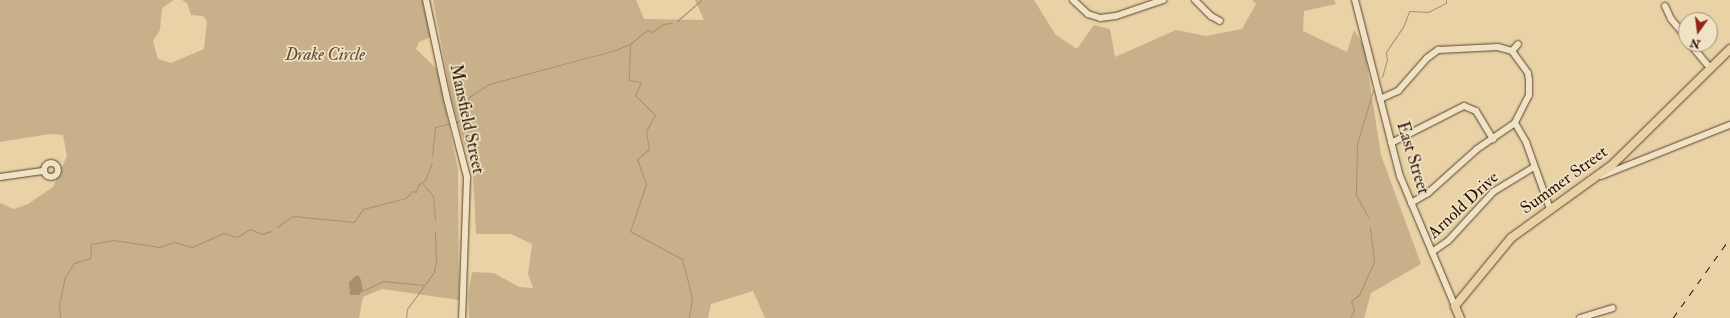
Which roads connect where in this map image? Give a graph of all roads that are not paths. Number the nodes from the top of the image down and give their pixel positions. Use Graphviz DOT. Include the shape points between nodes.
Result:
graph roads {
  1 [pos="426,0"];
  2 [pos="1073,0"];
  3 [pos="1163,0"];
  4 [pos="1194,0"];
  5 [pos="1355,0"];
  6 [pos="1665,6"];
  7 [pos="1220,21"];
  8 [pos="1678,27"];
  9 [pos="1518,44"];
  10 [pos="1730,49"];
  11 [pos="1512,51"];
  12 [pos="1697,52"];
  13 [pos="1710,68"];
  14 [pos="1380,98"];
  15 [pos="1515,123"];
  16 [pos="1730,125"];
  17 [pos="1493,139"];
  18 [pos="1391,143"];
  19 [pos="1534,167"];
  20 [pos="43,171"];
  21 [pos="0,177"];
  22 [pos="1598,177"];
  23 [pos="1411,203"];
  24 [pos="1550,209"];
  25 [pos="1432,252"];
  26 [pos="1455,306"];
  27 [pos="1612,308"];
  28 [pos="462,318"];
  29 [pos="1460,318"];
  30 [pos="1580,318"];
  1 -- 28 [label="street, Mansfield Street" via="467,177"];
  2 -- 3 [label="street" via="1088,14 1100,18 1116,16"];
  4 -- 7 [label="street"];
  5 -- 14 [label="street, East Street"];
  6 -- 8 [label="street"];
  9 -- 11 [label="street"];
  10 -- 13 [label="main road, Summer Street"];
  11 -- 14 [label="street" via="1498,47 1438,50 1427,58 1398,91"];
  11 -- 15 [label="street" via="1528,73 1530,85 1529,95"];
  12 -- 13 [label="street"];
  13 -- 22 [label="main road, Summer Street"];
  14 -- 18 [label="street, East Street"];
  15 -- 17 [label="street"];
  15 -- 19 [label="street"];
  16 -- 22 [label="street"];
  17 -- 18 [label="street" via="1476,112 1464,106"];
  17 -- 23 [label="street" via="1466,158 1428,193"];
  18 -- 23 [label="street, East Street"];
  19 -- 24 [label="street"];
  19 -- 25 [label="street, Arnold Drive" via="1493,192 1448,241"];
  20 -- 21 [label="street"];
  22 -- 24 [label="main road, Summer Street"];
  23 -- 25 [label="street, East Street"];
  24 -- 26 [label="main road, Summer Street" via="1528,224 1498,251 1467,294"];
  25 -- 26 [label="street, East Street"];
  26 -- 29 [label="main road, East Street"];
  27 -- 30 [label="street"];
}
